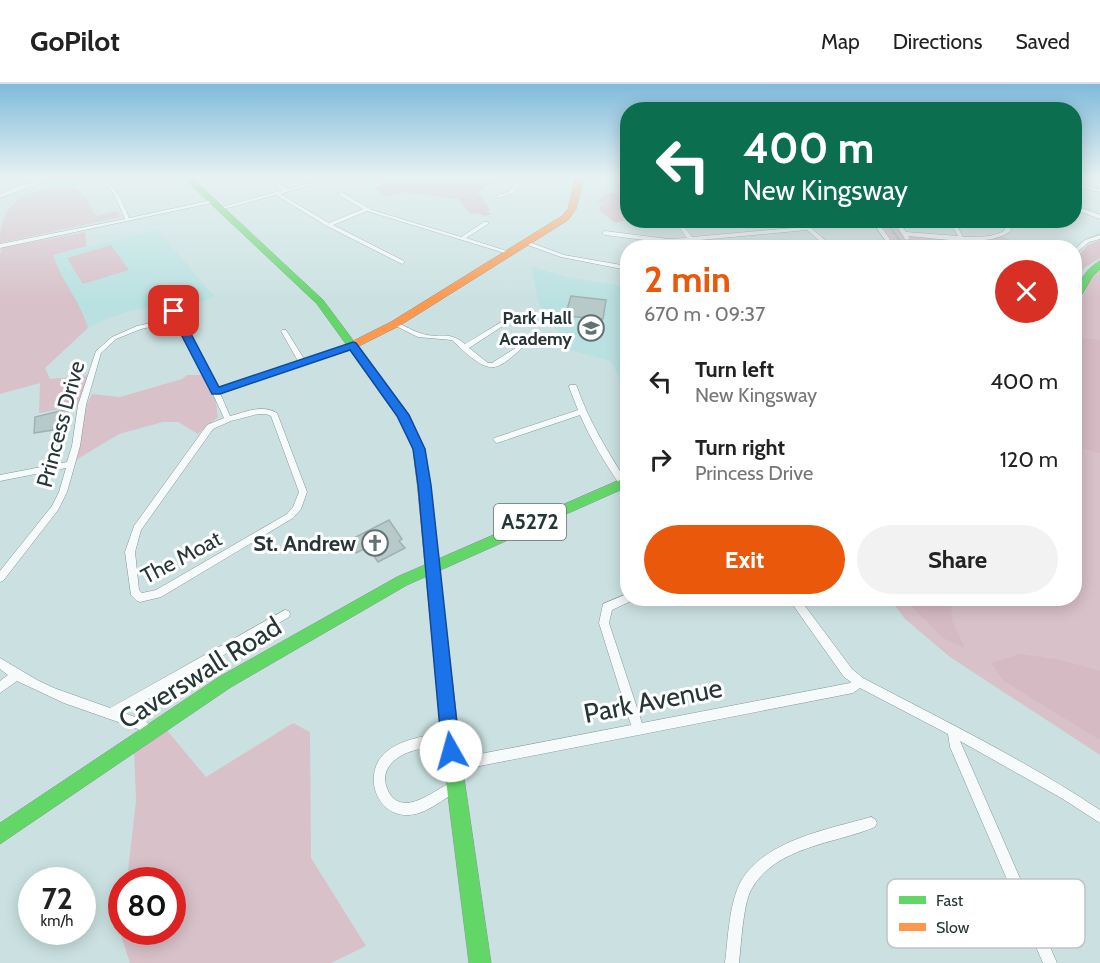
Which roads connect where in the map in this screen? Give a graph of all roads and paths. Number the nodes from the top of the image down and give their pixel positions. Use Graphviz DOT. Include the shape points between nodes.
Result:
graph roads {
  1 [pos="141,218"];
  2 [pos="230,218"];
  3 [pos="317,218"];
  4 [pos="348,218"];
  5 [pos="391,218"];
  6 [pos="565,218"];
  7 [pos="128,220"];
  8 [pos="486,223"];
  9 [pos="329,225"];
  10 [pos="682,228"];
  11 [pos="808,228"];
  12 [pos="878,228"];
  13 [pos="901,228"];
  14 [pos="956,228"];
  15 [pos="1007,228"];
  16 [pos="605,233"];
  17 [pos="961,237"];
  18 [pos="1100,237"];
  19 [pos="642,238"];
  20 [pos="461,239"];
  21 [pos="691,239"];
  22 [pos="886,239"];
  23 [pos="659,240"];
  24 [pos="680,240"];
  25 [pos="822,240"];
  26 [pos="527,243"];
  27 [pos="0,246"];
  28 [pos="1082,246"];
  29 [pos="510,253"];
  30 [pos="402,262"];
  31 [pos="1100,264"];
  32 [pos="620,267"];
  33 [pos="1082,287"];
  34 [pos="174,311"];
  35 [pos="513,317"];
  36 [pos="395,324"];
  37 [pos="182,325"];
  38 [pos="284,330"];
  39 [pos="353,345"];
  40 [pos="464,348"];
  41 [pos="519,348"];
  42 [pos="302,362"];
  43 [pos="573,387"];
  44 [pos="216,392"];
  45 [pos="581,412"];
  46 [pos="228,419"];
  47 [pos="497,440"];
  48 [pos="71,464"];
  49 [pos="620,476"];
  50 [pos="0,478"];
  51 [pos="620,485"];
  52 [pos="434,566"];
  53 [pos="0,578"];
  54 [pos="620,601"];
  55 [pos="799,606"];
  56 [pos="285,614"];
  57 [pos="0,663"];
  58 [pos="16,675"];
  59 [pos="859,682"];
  60 [pos="0,688"];
  61 [pos="111,714"];
  62 [pos="638,728"];
  63 [pos="953,731"];
  64 [pos="149,733"];
  65 [pos="449,736"];
  66 [pos="454,765"];
  67 [pos="456,787"];
  68 [pos="1100,817"];
  69 [pos="871,823"];
  70 [pos="0,834"];
  71 [pos="1013,879"];
  72 [pos="1043,948"];
  73 [pos="480,963"];
  74 [pos="732,963"];
  75 [pos="1050,963"];
  1 -- 7 [label="street"];
  2 -- 39 [label="main road" via="313,294"];
  3 -- 9 [label="street"];
  4 -- 9 [label="street"];
  5 -- 20 [label="street"];
  6 -- 26 [label="main road"];
  7 -- 27 [label="street"];
  8 -- 20 [label="street"];
  9 -- 30 [label="street"];
  10 -- 21 [label="street"];
  11 -- 21 [label="street"];
  11 -- 25 [label="street"];
  12 -- 22 [label="street"];
  13 -- 17 [label="street" via="907,237"];
  14 -- 17 [label="street"];
  15 -- 17 [label="street" via="1005,235"];
  16 -- 19 [label="street"];
  18 -- 28 [label="street"];
  19 -- 23 [label="street"];
  20 -- 29 [label="street"];
  21 -- 24 [label="street"];
  26 -- 29 [label="main road"];
  26 -- 32 [label="street" via="563,256"];
  29 -- 36 [label="main road"];
  31 -- 33 [label="main road"];
  34 -- 37 [label="street"];
  35 -- 40 [label="street"];
  36 -- 39 [label="main road"];
  36 -- 40 [label="street" via="420,336 454,338"];
  37 -- 44 [label="street"];
  37 -- 48 [label="street, Princess Drive" via="140,327 104,345 95,359 82,405"];
  38 -- 42 [label="street"];
  39 -- 42 [label="street"];
  39 -- 52 [label="main road" via="403,415 419,449"];
  40 -- 41 [label="street" via="486,365 494,365"];
  42 -- 44 [label="street"];
  43 -- 45 [label="street"];
  44 -- 46 [label="street"];
  45 -- 47 [label="street"];
  45 -- 49 [label="street" via="597,446"];
  46 -- 46 [label="street, The Moat" via="258,411 274,415 303,492 300,502 290,516 158,594 140,598 134,592 130,552 137,530 204,435"];
  48 -- 50 [label="street"];
  48 -- 53 [label="street, Princess Drive" via="55,508"];
  51 -- 52 [label="main road, A5272"];
  52 -- 64 [label="main road, Caverswall Road" via="271,654"];
  52 -- 65 [label="main road"];
  54 -- 62 [label="street" via="607,607 604,623"];
  55 -- 59 [label="street" via="848,673"];
  56 -- 61 [label="street, Caverswall Road"];
  57 -- 58 [label="street"];
  58 -- 60 [label="street"];
  58 -- 61 [label="street"];
  59 -- 62 [label="street, Park Avenue" via="853,688"];
  59 -- 63 [label="street"];
  61 -- 64 [label="street" via="142,725"];
  62 -- 66 [label="street, Park Avenue"];
  63 -- 68 [label="street"];
  63 -- 71 [label="street" via="954,743"];
  64 -- 70 [label="main road, Caverswall Road"];
  65 -- 66 [label="main road"];
  65 -- 67 [label="street" via="396,752 381,767 378,784 385,798 408,810"];
  66 -- 67 [label="main road"];
  67 -- 73 [label="main road"];
  69 -- 74 [label="street" via="790,848 755,874 744,888"];
  72 -- 75 [label="street"];
}
